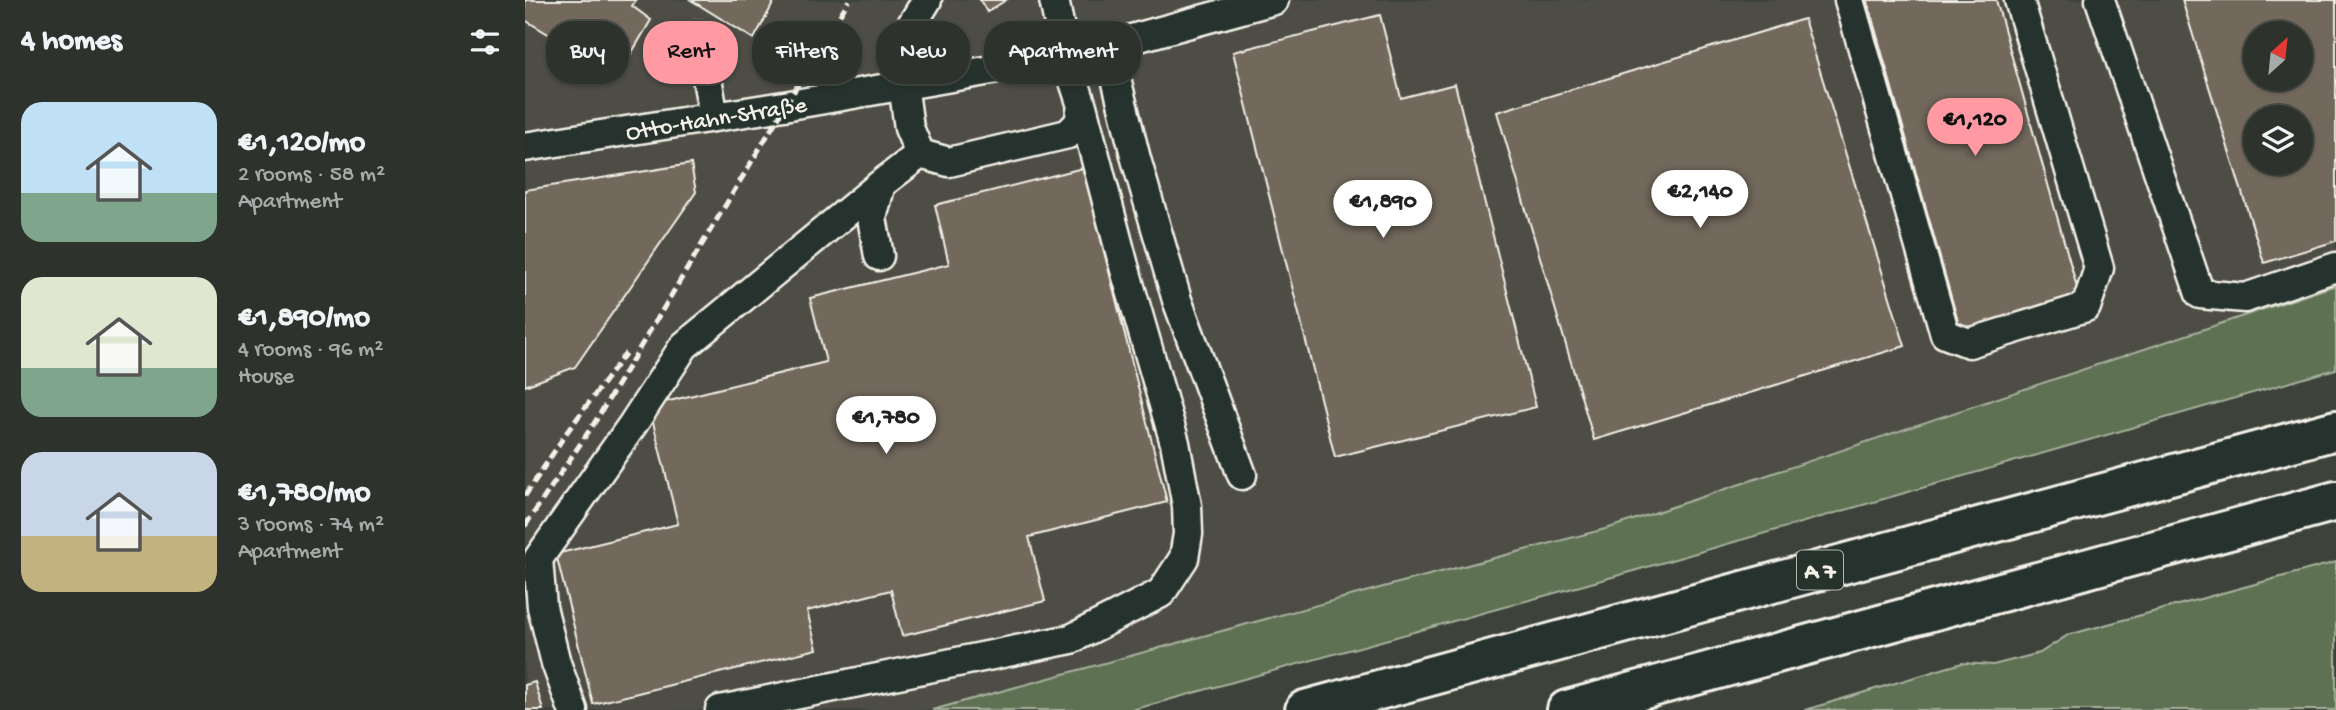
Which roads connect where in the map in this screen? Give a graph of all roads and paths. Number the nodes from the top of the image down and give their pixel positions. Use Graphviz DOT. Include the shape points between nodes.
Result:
graph roads {
  1 [pos="927,0"];
  2 [pos="1055,0"];
  3 [pos="1849,0"];
  4 [pos="2019,0"];
  5 [pos="2100,0"];
  6 [pos="1263,2"];
  7 [pos="1059,21"];
  8 [pos="1141,37"];
  9 [pos="984,71"];
  10 [pos="708,84"];
  11 [pos="1074,84"];
  12 [pos="1117,84"];
  13 [pos="904,85"];
  14 [pos="1081,106"];
  15 [pos="714,117"];
  16 [pos="525,147"];
  17 [pos="920,155"];
  18 [pos="881,184"];
  19 [pos="879,256"];
  20 [pos="2336,267"];
  21 [pos="1177,300"];
  22 [pos="1137,314"];
  23 [pos="2336,430"];
  24 [pos="1242,475"];
  25 [pos="2336,501"];
  26 [pos="573,710"];
  27 [pos="720,710"];
  28 [pos="1305,710"];
  29 [pos="1567,710"];
  1 -- 13 [label="street" via="898,47"];
  2 -- 7 [label="street"];
  3 -- 4 [label="street" via="1945,334 1969,344 2086,307 2099,268"];
  5 -- 20 [label="street" via="2200,294 2245,298"];
  6 -- 8 [label="street, Otto-Hahn-Straße"];
  9 -- 13 [label="street, Otto-Hahn-Straße"];
  10 -- 15 [label="street"];
  11 -- 14 [label="street"];
  12 -- 21 [label="street"];
  13 -- 15 [label="street, Otto-Hahn-Straße"];
  13 -- 17 [label="street" via="909,128"];
  14 -- 17 [label="street" via="1080,123 1067,134 949,162"];
  14 -- 22 [label="street"];
  15 -- 16 [label="street, Otto-Hahn-Straße"];
  17 -- 18 [label="street"];
  18 -- 19 [label="street" via="872,218"];
  18 -- 26 [label="street" via="684,346 538,559 542,607"];
  21 -- 22 [label="street"];
  21 -- 24 [label="street"];
  22 -- 27 [label="street" via="1175,443 1187,506 1184,558 1161,593 1071,639"];
  23 -- 28 [label="highway, A 7"];
  25 -- 29 [label="highway"];
}
